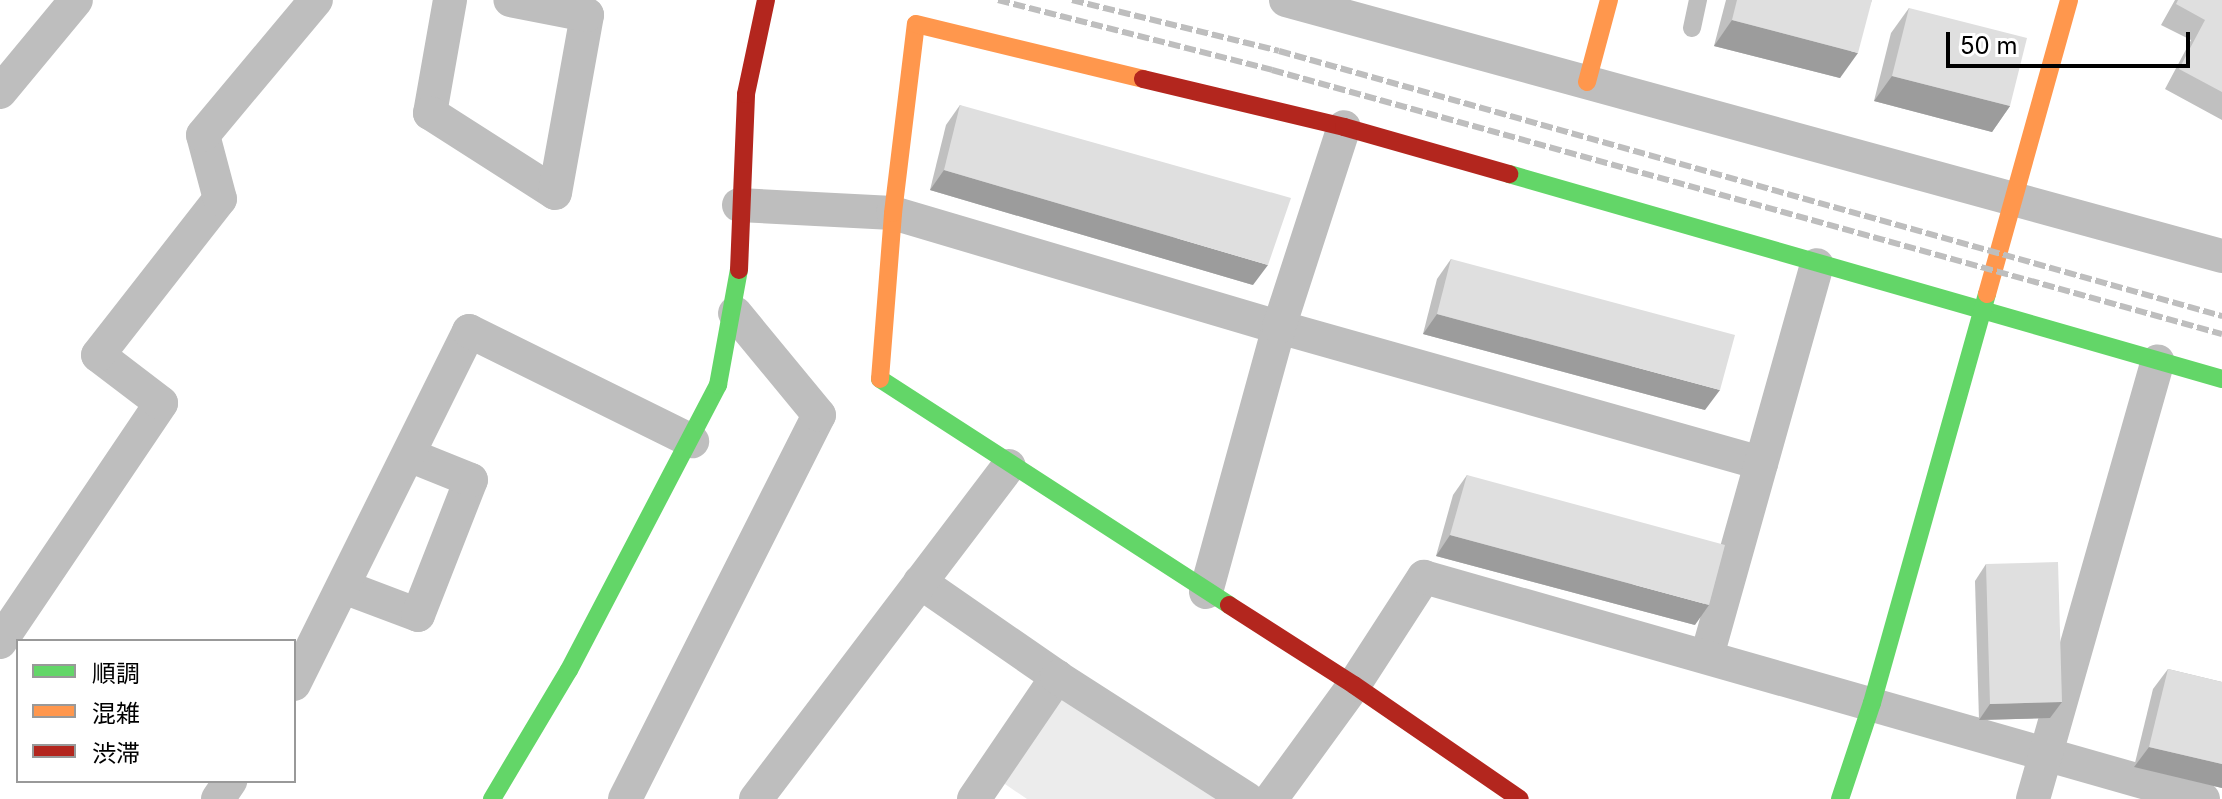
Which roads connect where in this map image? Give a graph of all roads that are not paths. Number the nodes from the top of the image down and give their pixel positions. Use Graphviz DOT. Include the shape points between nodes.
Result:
graph roads {
  1 [pos="76,0"];
  2 [pos="316,0"];
  3 [pos="450,0"];
  4 [pos="510,0"];
  5 [pos="766,0"];
  6 [pos="1286,0"];
  7 [pos="1609,0"];
  8 [pos="1698,0"];
  9 [pos="2069,0"];
  10 [pos="1692,28"];
  11 [pos="1587,82"];
  12 [pos="0,92"];
  13 [pos="1344,127"];
  14 [pos="2014,197"];
  15 [pos="739,205"];
  16 [pos="893,213"];
  17 [pos="2222,256"];
  18 [pos="1817,265"];
  19 [pos="1981,311"];
  20 [pos="735,313"];
  21 [pos="1279,327"];
  22 [pos="2158,361"];
  23 [pos="2222,379"];
  24 [pos="692,441"];
  25 [pos="409,455"];
  26 [pos="1761,463"];
  27 [pos="1009,466"];
  28 [pos="920,582"];
  29 [pos="344,587"];
  30 [pos="1206,592"];
  31 [pos="0,642"];
  32 [pos="1707,656"];
  33 [pos="1057,677"];
  34 [pos="296,680"];
  35 [pos="1354,685"];
  36 [pos="1872,703"];
  37 [pos="2047,753"];
  38 [pos="492,799"];
  39 [pos="625,799"];
  40 [pos="756,799"];
  41 [pos="975,799"];
  42 [pos="1247,799"];
  43 [pos="1271,799"];
  44 [pos="1520,799"];
  45 [pos="1840,799"];
  46 [pos="2033,799"];
  47 [pos="2203,799"];
  1 -- 12 [label="street"];
  2 -- 31 [label="street" via="203,135 220,199 98,355 161,403"];
  3 -- 4 [label="street" via="430,113 555,193 587,15"];
  5 -- 15 [label="street" via="746,94"];
  6 -- 11 [label="street"];
  7 -- 11 [label="street"];
  8 -- 10 [label="lane"];
  9 -- 14 [label="street"];
  11 -- 14 [label="street"];
  13 -- 16 [label="street" via="916,24"];
  13 -- 18 [label="street"];
  13 -- 21 [label="street"];
  14 -- 17 [label="street"];
  14 -- 19 [label="street"];
  15 -- 16 [label="street"];
  15 -- 20 [label="street"];
  16 -- 21 [label="street"];
  16 -- 27 [label="street" via="879,379"];
  18 -- 19 [label="street"];
  18 -- 26 [label="street"];
  19 -- 22 [label="street"];
  19 -- 36 [label="street"];
  20 -- 24 [label="street" via="718,385"];
  20 -- 39 [label="street" via="819,415"];
  21 -- 26 [label="street"];
  21 -- 30 [label="street"];
  22 -- 23 [label="street"];
  22 -- 37 [label="street"];
  24 -- 25 [label="street" via="469,331"];
  24 -- 38 [label="street" via="569,670"];
  25 -- 29 [label="street"];
  25 -- 29 [label="street" via="471,480 418,615"];
  26 -- 32 [label="street"];
  27 -- 28 [label="street"];
  27 -- 30 [label="street"];
  28 -- 33 [label="street"];
  28 -- 40 [label="street"];
  29 -- 34 [label="street"];
  30 -- 35 [label="street"];
  32 -- 35 [label="street" via="1424,577"];
  32 -- 36 [label="street"];
  33 -- 41 [label="street"];
  33 -- 42 [label="street"];
  35 -- 43 [label="street"];
  35 -- 44 [label="street"];
  36 -- 37 [label="street"];
  36 -- 45 [label="street"];
  37 -- 46 [label="street"];
  37 -- 47 [label="street"];
}
